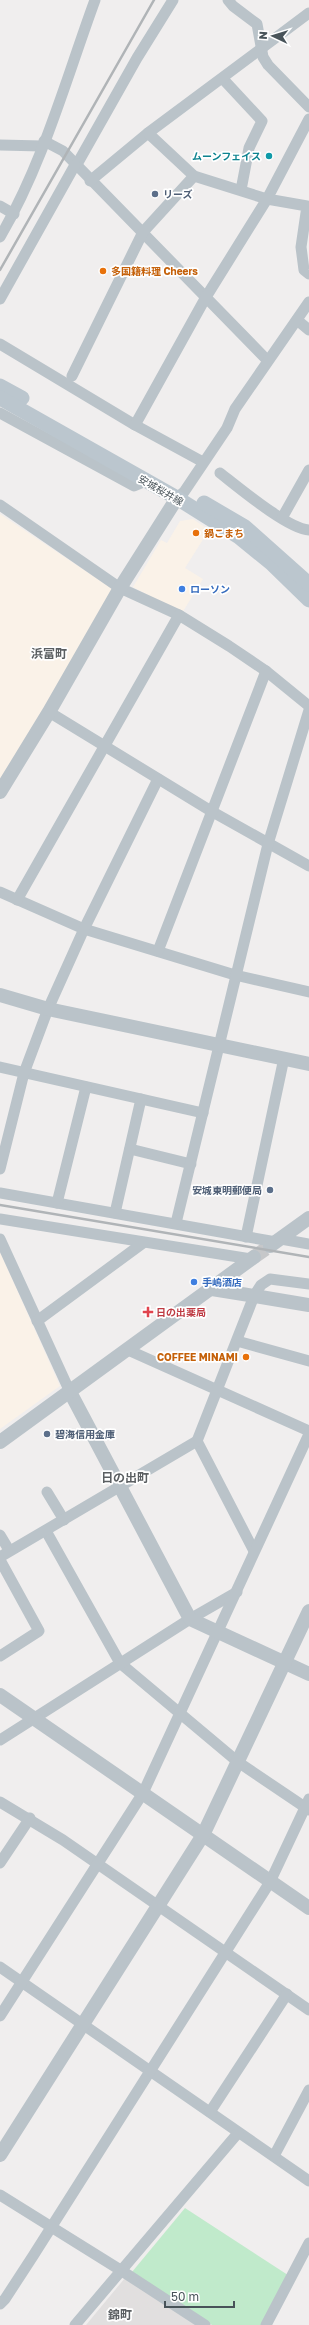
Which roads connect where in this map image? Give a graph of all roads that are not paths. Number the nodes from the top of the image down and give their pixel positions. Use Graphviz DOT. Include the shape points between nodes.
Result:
graph roads {
  1 [pos="95,0"];
  2 [pos="173,0"];
  3 [pos="228,0"];
  4 [pos="309,13"];
  5 [pos="261,50"];
  6 [pos="223,79"];
  7 [pos="309,107"];
  8 [pos="309,119"];
  9 [pos="148,133"];
  10 [pos="43,144"];
  11 [pos="0,145"];
  12 [pos="76,165"];
  13 [pos="194,176"];
  14 [pos="90,181"];
  15 [pos="241,190"];
  16 [pos="267,199"];
  17 [pos="0,206"];
  18 [pos="14,214"];
  19 [pos="308,216"];
  20 [pos="143,232"];
  21 [pos="0,237"];
  22 [pos="309,274"];
  23 [pos="206,297"];
  24 [pos="0,299"];
  25 [pos="309,302"];
  26 [pos="297,320"];
  27 [pos="309,330"];
  28 [pos="0,344"];
  29 [pos="267,360"];
  30 [pos="72,376"];
  31 [pos="0,386"];
  32 [pos="0,398"];
  33 [pos="0,413"];
  34 [pos="135,425"];
  35 [pos="203,462"];
  36 [pos="309,470"];
  37 [pos="220,473"];
  38 [pos="146,481"];
  39 [pos="180,495"];
  40 [pos="0,505"];
  41 [pos="282,518"];
  42 [pos="309,530"];
  43 [pos="309,584"];
  44 [pos="120,588"];
  45 [pos="309,600"];
  46 [pos="179,615"];
  47 [pos="266,670"];
  48 [pos="309,706"];
  49 [pos="309,710"];
  50 [pos="49,712"];
  51 [pos="106,746"];
  52 [pos="158,779"];
  53 [pos="0,792"];
  54 [pos="211,811"];
  55 [pos="268,844"];
  56 [pos="309,866"];
  57 [pos="0,892"];
  58 [pos="17,900"];
  59 [pos="84,928"];
  60 [pos="158,950"];
  61 [pos="235,975"];
  62 [pos="309,991"];
  63 [pos="0,994"];
  64 [pos="48,1008"];
  65 [pos="221,1045"];
  66 [pos="284,1058"];
  67 [pos="309,1064"];
  68 [pos="0,1067"];
  69 [pos="24,1073"];
  70 [pos="86,1087"];
  71 [pos="141,1099"];
  72 [pos="203,1113"];
  73 [pos="130,1149"];
  74 [pos="190,1164"];
  75 [pos="0,1169"];
  76 [pos="0,1193"];
  77 [pos="57,1203"];
  78 [pos="115,1213"];
  79 [pos="309,1218"];
  80 [pos="0,1219"];
  81 [pos="176,1223"];
  82 [pos="246,1237"];
  83 [pos="0,1239"];
  84 [pos="143,1243"];
  85 [pos="276,1243"];
  86 [pos="309,1244"];
  87 [pos="252,1258"];
  88 [pos="309,1284"];
  89 [pos="212,1288"];
  90 [pos="254,1296"];
  91 [pos="309,1305"];
  92 [pos="37,1321"];
  93 [pos="237,1340"];
  94 [pos="128,1350"];
  95 [pos="309,1361"];
  96 [pos="217,1391"];
  97 [pos="70,1392"];
  98 [pos="309,1431"];
  99 [pos="309,1434"];
  100 [pos="197,1441"];
  101 [pos="0,1442"];
  102 [pos="120,1486"];
  103 [pos="47,1492"];
  104 [pos="64,1520"];
  105 [pos="46,1531"];
  106 [pos="0,1535"];
  107 [pos="254,1551"];
  108 [pos="4,1553"];
  109 [pos="0,1560"];
  110 [pos="237,1592"];
  111 [pos="309,1611"];
  112 [pos="190,1619"];
  113 [pos="218,1633"];
  114 [pos="0,1656"];
  115 [pos="120,1663"];
  116 [pos="285,1663"];
  117 [pos="309,1674"];
  118 [pos="0,1695"];
  119 [pos="179,1713"];
  120 [pos="33,1719"];
  121 [pos="0,1740"];
  122 [pos="238,1762"];
  123 [pos="142,1794"];
  124 [pos="0,1802"];
  125 [pos="308,1806"];
  126 [pos="30,1818"];
  127 [pos="203,1835"];
  128 [pos="0,1863"];
  129 [pos="98,1863"];
  130 [pos="270,1882"];
  131 [pos="158,1907"];
  132 [pos="309,1908"];
  133 [pos="225,1952"];
  134 [pos="0,1967"];
  135 [pos="21,1983"];
  136 [pos="286,1994"];
  137 [pos="309,2010"];
  138 [pos="0,2016"];
  139 [pos="82,2025"];
  140 [pos="149,2071"];
  141 [pos="309,2090"];
  142 [pos="210,2112"];
  143 [pos="238,2133"];
  144 [pos="0,2155"];
  145 [pos="274,2156"];
  146 [pos="309,2181"];
  147 [pos="0,2196"];
  148 [pos="52,2227"];
  149 [pos="309,2243"];
  150 [pos="122,2271"];
  151 [pos="0,2304"];
  152 [pos="75,2325"];
  153 [pos="205,2325"];
  154 [pos="266,2325"];
  1 -- 10 [label="street"];
  2 -- 12 [label="street" via="133,64"];
  3 -- 5 [label="street" via="257,24"];
  4 -- 5 [label="street"];
  5 -- 6 [label="street"];
  5 -- 7 [label="street" via="268,65"];
  6 -- 9 [label="street"];
  6 -- 15 [label="street" via="262,121 249,148"];
  8 -- 16 [label="street"];
  9 -- 13 [label="street"];
  9 -- 14 [label="street"];
  10 -- 11 [label="street"];
  10 -- 12 [label="street" via="62,151"];
  10 -- 18 [label="street"];
  12 -- 14 [label="street"];
  12 -- 24 [label="street"];
  13 -- 15 [label="street"];
  13 -- 20 [label="street"];
  14 -- 20 [label="street"];
  15 -- 16 [label="street"];
  16 -- 19 [label="street" via="307,206"];
  16 -- 23 [label="street"];
  17 -- 18 [label="street"];
  18 -- 21 [label="street"];
  19 -- 22 [label="street" via="301,247 304,270"];
  20 -- 23 [label="street"];
  20 -- 30 [label="street"];
  23 -- 29 [label="street"];
  23 -- 34 [label="street"];
  25 -- 26 [label="street"];
  26 -- 27 [label="street"];
  26 -- 29 [label="street"];
  28 -- 34 [label="street"];
  29 -- 35 [label="street" via="235,410 227,428"];
  31 -- 39 [label="main road, 安城桜井線"];
  32 -- 38 [label="main road, 安城桜井線"];
  33 -- 38 [label="street" via="134,486"];
  34 -- 35 [label="street"];
  35 -- 39 [label="street"];
  36 -- 41 [label="street"];
  37 -- 41 [label="street"];
  38 -- 39 [label="main road, 安城桜井線"];
  39 -- 43 [label="main road, 安城桜井線" via="245,528"];
  39 -- 44 [label="street"];
  39 -- 45 [label="main road, 安城桜井線" via="271,563"];
  40 -- 44 [label="street"];
  41 -- 42 [label="street"];
  44 -- 46 [label="street"];
  44 -- 50 [label="street"];
  46 -- 47 [label="street"];
  46 -- 51 [label="street"];
  47 -- 48 [label="street"];
  47 -- 54 [label="street"];
  49 -- 55 [label="street"];
  50 -- 51 [label="street"];
  50 -- 53 [label="street"];
  51 -- 52 [label="street"];
  51 -- 58 [label="street"];
  52 -- 54 [label="street"];
  52 -- 59 [label="street"];
  54 -- 55 [label="street"];
  54 -- 60 [label="street"];
  55 -- 56 [label="street"];
  55 -- 61 [label="street"];
  57 -- 58 [label="street"];
  58 -- 59 [label="street"];
  59 -- 60 [label="street"];
  59 -- 64 [label="street"];
  60 -- 61 [label="street"];
  61 -- 62 [label="street"];
  61 -- 65 [label="street"];
  63 -- 64 [label="street"];
  64 -- 65 [label="street"];
  64 -- 69 [label="street"];
  65 -- 66 [label="street"];
  65 -- 72 [label="street"];
  66 -- 67 [label="street"];
  66 -- 82 [label="street"];
  68 -- 69 [label="street"];
  69 -- 70 [label="street"];
  69 -- 75 [label="street"];
  70 -- 71 [label="street"];
  70 -- 77 [label="street"];
  71 -- 72 [label="street"];
  71 -- 73 [label="street"];
  72 -- 74 [label="street"];
  73 -- 74 [label="street"];
  73 -- 78 [label="street"];
  74 -- 81 [label="street"];
  76 -- 77 [label="street"];
  77 -- 78 [label="street"];
  78 -- 81 [label="street"];
  79 -- 85 [label="street"];
  80 -- 84 [label="street"];
  81 -- 82 [label="street"];
  82 -- 85 [label="street"];
  83 -- 92 [label="street"];
  84 -- 87 [label="street"];
  84 -- 92 [label="street"];
  85 -- 86 [label="street"];
  87 -- 89 [label="street"];
  88 -- 90 [label="street" via="270,1278 261,1285"];
  89 -- 90 [label="street"];
  89 -- 94 [label="street"];
  90 -- 91 [label="street"];
  90 -- 93 [label="street"];
  92 -- 97 [label="street"];
  93 -- 95 [label="street"];
  93 -- 96 [label="street"];
  94 -- 96 [label="street"];
  94 -- 97 [label="street"];
  96 -- 98 [label="street"];
  96 -- 100 [label="street"];
  97 -- 101 [label="street"];
  97 -- 102 [label="street"];
  99 -- 107 [label="street"];
  100 -- 102 [label="street"];
  100 -- 107 [label="street"];
  102 -- 104 [label="street"];
  102 -- 112 [label="street"];
  103 -- 104 [label="street"];
  104 -- 105 [label="street"];
  105 -- 108 [label="street"];
  105 -- 115 [label="street"];
  106 -- 108 [label="street"];
  107 -- 110 [label="street"];
  109 -- 114 [label="street" via="39,1631"];
  110 -- 112 [label="street"];
  110 -- 113 [label="street"];
  111 -- 116 [label="street"];
  112 -- 113 [label="street"];
  112 -- 115 [label="street"];
  113 -- 116 [label="street"];
  113 -- 119 [label="street"];
  115 -- 119 [label="street"];
  115 -- 120 [label="street"];
  116 -- 117 [label="street"];
  116 -- 122 [label="street"];
  118 -- 120 [label="street"];
  119 -- 122 [label="street"];
  119 -- 123 [label="street"];
  120 -- 121 [label="street"];
  120 -- 123 [label="street"];
  122 -- 125 [label="street"];
  122 -- 127 [label="street"];
  123 -- 127 [label="street"];
  123 -- 129 [label="street"];
  124 -- 126 [label="street"];
  125 -- 130 [label="street"];
  126 -- 128 [label="street"];
  126 -- 129 [label="street"];
  127 -- 130 [label="street"];
  127 -- 131 [label="street"];
  129 -- 131 [label="street"];
  129 -- 135 [label="street"];
  130 -- 132 [label="street"];
  130 -- 133 [label="street"];
  131 -- 133 [label="street"];
  131 -- 139 [label="street"];
  133 -- 136 [label="street"];
  133 -- 140 [label="street"];
  134 -- 135 [label="street"];
  135 -- 138 [label="street"];
  135 -- 139 [label="street"];
  136 -- 137 [label="street"];
  136 -- 142 [label="street"];
  139 -- 140 [label="street"];
  139 -- 144 [label="street"];
  140 -- 142 [label="street"];
  140 -- 148 [label="street"];
  141 -- 145 [label="street"];
  142 -- 143 [label="street"];
  143 -- 145 [label="street"];
  143 -- 150 [label="street"];
  145 -- 146 [label="street"];
  147 -- 148 [label="street"];
  148 -- 150 [label="street"];
  148 -- 151 [label="street"];
  149 -- 154 [label="street"];
  150 -- 152 [label="street"];
  150 -- 153 [label="street"];
}
